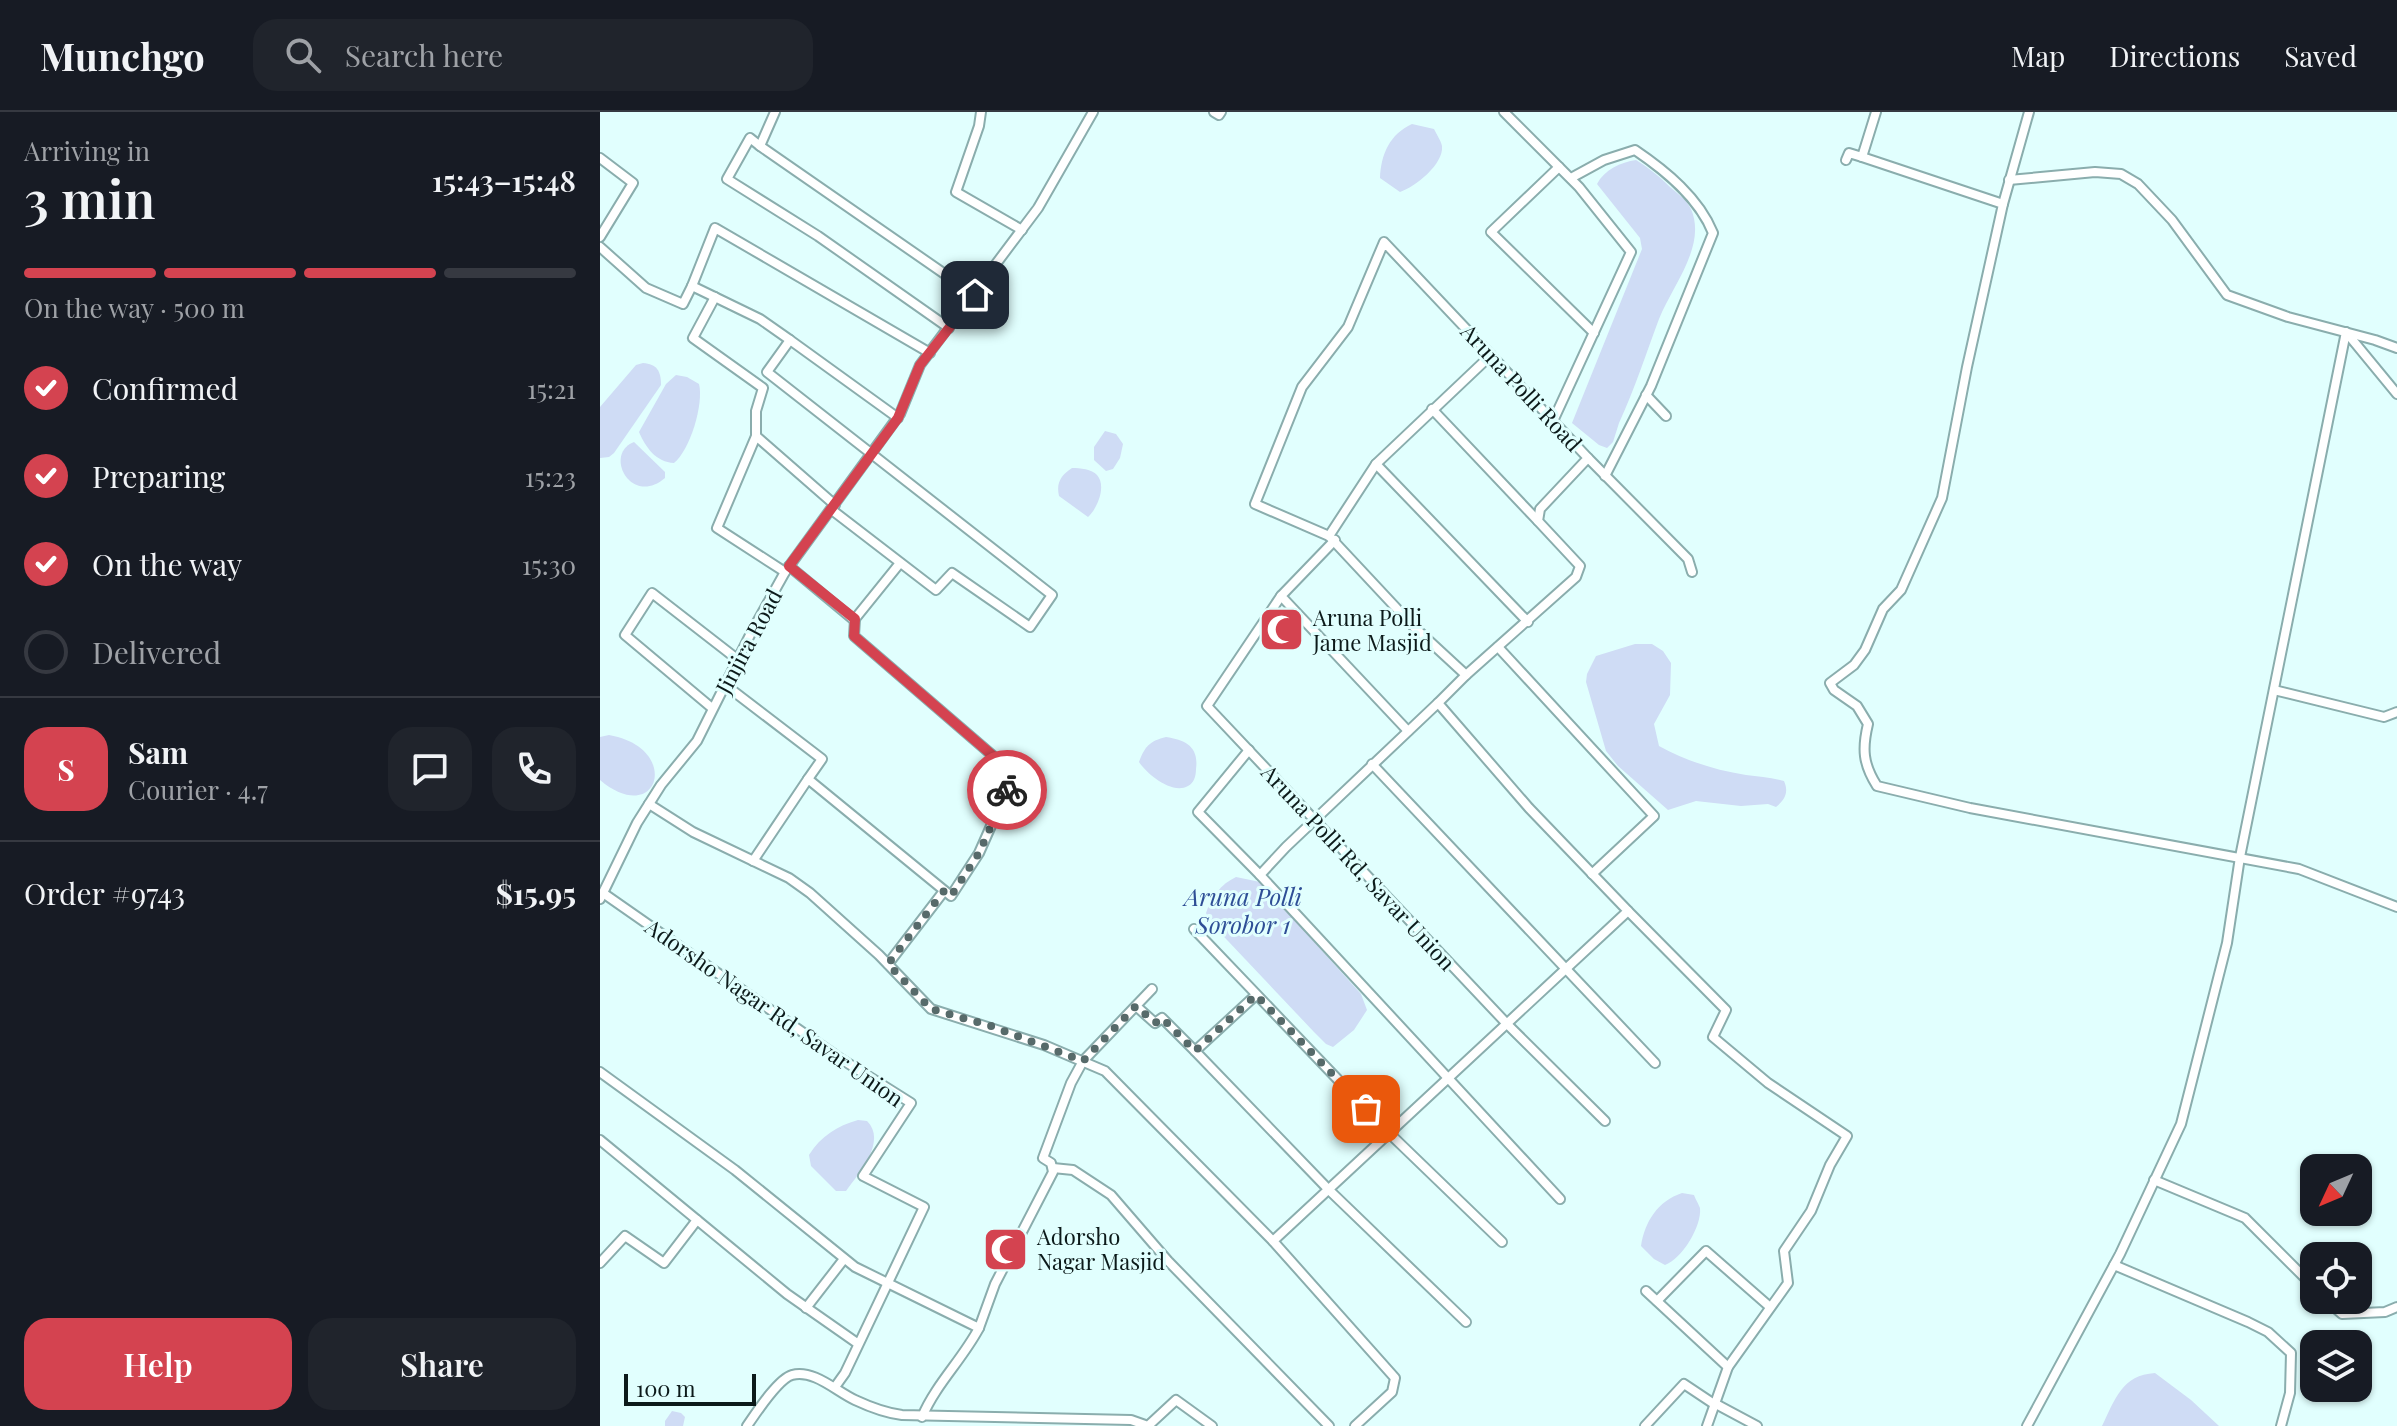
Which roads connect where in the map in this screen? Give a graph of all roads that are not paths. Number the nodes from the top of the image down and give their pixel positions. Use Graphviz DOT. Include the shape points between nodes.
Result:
graph roads {
  1 [pos="775,112"];
  2 [pos="981,112"];
  3 [pos="1093,112"];
  4 [pos="1214,112"];
  5 [pos="1221,112"];
  6 [pos="1504,112"];
  7 [pos="1876,112"];
  8 [pos="2029,112"];
  9 [pos="760,146"];
  10 [pos="1862,157"];
  11 [pos="600,158"];
  12 [pos="1846,160"];
  13 [pos="1559,167"];
  14 [pos="1571,178"];
  15 [pos="2009,180"];
  16 [pos="2003,204"];
  17 [pos="1022,230"];
  18 [pos="600,237"];
  19 [pos="600,247"];
  20 [pos="692,286"];
  21 [pos="975,295"];
  22 [pos="715,297"];
  23 [pos="949,328"];
  24 [pos="2346,332"];
  25 [pos="1594,333"];
  26 [pos="790,340"];
  27 [pos="2397,348"];
  28 [pos="930,353"];
  29 [pos="1491,355"];
  30 [pos="2397,394"];
  31 [pos="1646,395"];
  32 [pos="1432,409"];
  33 [pos="1666,416"];
  34 [pos="898,418"];
  35 [pos="1553,421"];
  36 [pos="756,436"];
  37 [pos="872,455"];
  38 [pos="1588,458"];
  39 [pos="1376,464"];
  40 [pos="1605,476"];
  41 [pos="833,507"];
  42 [pos="1538,521"];
  43 [pos="1332,538"];
  44 [pos="900,563"];
  45 [pos="787,569"];
  46 [pos="1692,572"];
  47 [pos="1281,596"];
  48 [pos="855,619"];
  49 [pos="1528,622"];
  50 [pos="1498,647"];
  51 [pos="737,659"];
  52 [pos="1466,675"];
  53 [pos="724,684"];
  54 [pos="2274,690"];
  55 [pos="1438,703"];
  56 [pos="712,708"];
  57 [pos="2397,712"];
  58 [pos="2382,717"];
  59 [pos="2397,722"];
  60 [pos="1408,731"];
  61 [pos="1249,750"];
  62 [pos="1372,764"];
  63 [pos="808,779"];
  64 [pos="649,804"];
  65 [pos="1315,820"];
  66 [pos="2240,857"];
  67 [pos="753,861"];
  68 [pos="1592,874"];
  69 [pos="1260,875"];
  70 [pos="944,891"];
  71 [pos="602,896"];
  72 [pos="2397,907"];
  73 [pos="1628,911"];
  74 [pos="1194,929"];
  75 [pos="888,964"];
  76 [pos="1566,969"];
  77 [pos="1152,989"];
  78 [pos="1256,995"];
  79 [pos="1136,1006"];
  80 [pos="1508,1025"];
  81 [pos="1195,1051"];
  82 [pos="1083,1061"];
  83 [pos="1655,1063"];
  84 [pos="600,1072"];
  85 [pos="1446,1079"];
  86 [pos="1605,1121"];
  87 [pos="1388,1132"];
  88 [pos="600,1140"];
  89 [pos="1053,1168"];
  90 [pos="2154,1180"];
  91 [pos="1329,1190"];
  92 [pos="1560,1199"];
  93 [pos="697,1220"];
  94 [pos="1273,1241"];
  95 [pos="1502,1242"];
  96 [pos="844,1259"];
  97 [pos="600,1263"];
  98 [pos="2114,1265"];
  99 [pos="2300,1273"];
  100 [pos="887,1281"];
  101 [pos="1646,1291"];
  102 [pos="1657,1301"];
  103 [pos="1770,1307"];
  104 [pos="2397,1307"];
  105 [pos="806,1308"];
  106 [pos="2372,1313"];
  107 [pos="1466,1322"];
  108 [pos="979,1328"];
  109 [pos="857,1343"];
  110 [pos="1728,1367"];
  111 [pos="835,1387"];
  112 [pos="1714,1404"];
  113 [pos="922,1417"];
  114 [pos="747,1426"];
  115 [pos="1212,1426"];
  116 [pos="1329,1426"];
  117 [pos="1355,1426"];
  118 [pos="1645,1426"];
  119 [pos="1707,1426"];
  120 [pos="1757,1426"];
  121 [pos="2027,1426"];
  122 [pos="2281,1426"];
  1 -- 9 [label="street"];
  2 -- 17 [label="street" via="956,192"];
  3 -- 17 [label="street, Jinjira Road"];
  4 -- 5 [label="street"];
  6 -- 13 [label="street"];
  7 -- 10 [label="street"];
  8 -- 15 [label="street"];
  9 -- 21 [label="street"];
  9 -- 23 [label="street" via="750,138 727,179"];
  10 -- 12 [label="street" via="1849,153"];
  10 -- 16 [label="street"];
  11 -- 18 [label="street" via="633,183"];
  13 -- 14 [label="street"];
  13 -- 25 [label="street" via="1491,232"];
  14 -- 25 [label="street" via="1631,252"];
  14 -- 31 [label="street" via="1635,150 1705,213 1713,233"];
  15 -- 16 [label="street"];
  15 -- 24 [label="street" via="2121,174 2172,220 2227,295"];
  16 -- 66 [label="street" via="1942,498 1901,590 1883,609 1865,650 1830,683 1857,706 1868,724 1864,762 1877,786"];
  17 -- 21 [label="street, Jinjira Road"];
  19 -- 20 [label="street" via="646,288 670,299 683,304"];
  20 -- 22 [label="street"];
  20 -- 28 [label="street" via="715,228"];
  21 -- 23 [label="street, Jinjira Road"];
  22 -- 26 [label="street"];
  22 -- 36 [label="street" via="693,338 763,388"];
  23 -- 28 [label="street, Jinjira Road"];
  24 -- 27 [label="street"];
  24 -- 30 [label="street"];
  24 -- 54 [label="street"];
  25 -- 35 [label="street"];
  26 -- 34 [label="street"];
  26 -- 37 [label="street" via="767,372"];
  28 -- 34 [label="street, Jinjira Road"];
  29 -- 32 [label="street"];
  29 -- 35 [label="street, Aruna Polli Road"];
  29 -- 43 [label="street, Aruna Polli Road" via="1384,242 1348,327 1302,387 1255,504"];
  31 -- 33 [label="street"];
  31 -- 40 [label="street"];
  32 -- 39 [label="street"];
  32 -- 42 [label="street"];
  34 -- 37 [label="street, Jinjira Road"];
  35 -- 38 [label="street, Aruna Polli Road"];
  36 -- 41 [label="street"];
  36 -- 45 [label="street" via="717,528"];
  37 -- 41 [label="street, Jinjira Road"];
  37 -- 44 [label="street" via="1052,595 1030,627 952,573 936,590"];
  38 -- 40 [label="street"];
  38 -- 42 [label="street, Aruna Polli Road" via="1540,509"];
  39 -- 43 [label="street"];
  39 -- 49 [label="street"];
  40 -- 46 [label="street" via="1688,559"];
  41 -- 44 [label="street"];
  41 -- 45 [label="street, Jinjira Road"];
  42 -- 49 [label="street" via="1580,566 1576,577"];
  43 -- 47 [label="street"];
  43 -- 52 [label="street"];
  44 -- 48 [label="street"];
  45 -- 48 [label="street"];
  45 -- 51 [label="street, Jinjira Road"];
  47 -- 60 [label="street"];
  47 -- 61 [label="street, Aruna Polli Rd, Savar Union" via="1207,706"];
  48 -- 70 [label="street" via="854,636 1006,767 1010,783 979,853 951,896"];
  49 -- 50 [label="street"];
  50 -- 52 [label="street"];
  50 -- 68 [label="street" via="1654,816"];
  51 -- 53 [label="street, Jinjira Road"];
  51 -- 56 [label="street" via="652,593 625,635"];
  52 -- 55 [label="street"];
  53 -- 56 [label="street, Jinjira Road"];
  53 -- 63 [label="street" via="822,759"];
  54 -- 58 [label="street"];
  54 -- 66 [label="street"];
  55 -- 60 [label="street"];
  55 -- 68 [label="street"];
  56 -- 64 [label="street, Jinjira Road" via="697,741"];
  57 -- 58 [label="street"];
  58 -- 59 [label="street"];
  60 -- 62 [label="street"];
  61 -- 65 [label="street, Aruna Polli Rd, Savar Union"];
  61 -- 69 [label="street" via="1198,812"];
  62 -- 65 [label="street"];
  62 -- 76 [label="street"];
  63 -- 67 [label="street"];
  63 -- 70 [label="street"];
  64 -- 67 [label="street"];
  64 -- 71 [label="street, Jinjira Road"];
  65 -- 69 [label="street"];
  65 -- 80 [label="street, Aruna Polli Rd, Savar Union"];
  66 -- 72 [label="street" via="2299,869"];
  66 -- 90 [label="street" via="2227,943 2181,1124"];
  67 -- 75 [label="street" via="810,893"];
  68 -- 73 [label="street"];
  69 -- 85 [label="street"];
  70 -- 75 [label="street"];
  71 -- 100 [label="street, Adorsho Nagar Rd, Savar Union" via="911,1103 863,1176 924,1207"];
  73 -- 76 [label="street"];
  73 -- 103 [label="street" via="1726,1010 1713,1037 1768,1083 1847,1136 1811,1211 1784,1251 1788,1283"];
  74 -- 78 [label="street"];
  75 -- 82 [label="street" via="931,1009"];
  76 -- 80 [label="street"];
  76 -- 83 [label="street"];
  77 -- 79 [label="street"];
  78 -- 81 [label="street"];
  78 -- 87 [label="street"];
  79 -- 81 [label="street" via="1155,1023 1162,1018"];
  79 -- 82 [label="street"];
  80 -- 85 [label="street"];
  80 -- 86 [label="street, Aruna Polli Rd, Savar Union"];
  81 -- 91 [label="street"];
  82 -- 89 [label="street" via="1043,1158"];
  82 -- 94 [label="street" via="1105,1071"];
  84 -- 96 [label="street" via="735,1170"];
  85 -- 87 [label="street"];
  85 -- 92 [label="street"];
  87 -- 91 [label="street"];
  87 -- 95 [label="street"];
  88 -- 93 [label="street"];
  89 -- 108 [label="street"];
  89 -- 116 [label="street" via="1073,1170 1111,1195"];
  90 -- 98 [label="street"];
  90 -- 99 [label="street" via="2245,1218"];
  91 -- 94 [label="street"];
  91 -- 107 [label="street"];
  93 -- 97 [label="street" via="664,1263 625,1236"];
  93 -- 105 [label="street"];
  94 -- 117 [label="street" via="1395,1378 1392,1392"];
  96 -- 100 [label="street"];
  96 -- 105 [label="street"];
  98 -- 121 [label="street"];
  98 -- 122 [label="street" via="2248,1322 2291,1353 2290,1393"];
  100 -- 108 [label="street"];
  100 -- 109 [label="street, Adorsho Nagar Rd, Savar Union"];
  101 -- 102 [label="street"];
  102 -- 103 [label="street" via="1706,1251"];
  102 -- 110 [label="street"];
  103 -- 110 [label="street"];
  104 -- 106 [label="street"];
  105 -- 109 [label="street"];
  108 -- 113 [label="street"];
  109 -- 111 [label="street, Adorsho Nagar Rd, Savar Union"];
  110 -- 112 [label="street"];
  111 -- 113 [label="street" via="886,1413"];
  111 -- 114 [label="street" via="794,1374 783,1380"];
  112 -- 118 [label="street" via="1684,1384"];
  112 -- 119 [label="street"];
  112 -- 120 [label="street"];
  113 -- 115 [label="street" via="1131,1420 1148,1426 1176,1400"];
}
